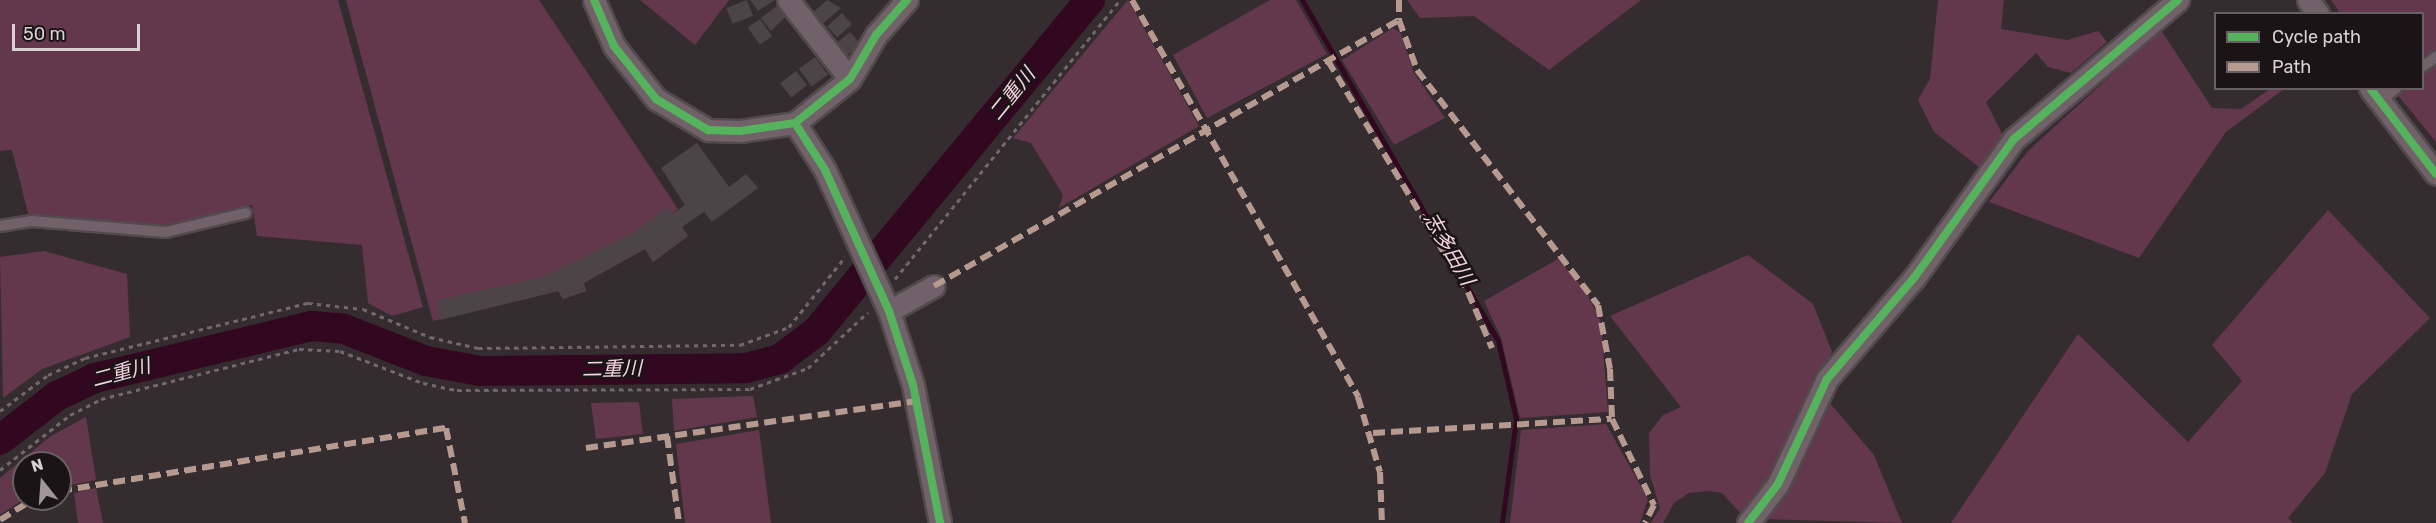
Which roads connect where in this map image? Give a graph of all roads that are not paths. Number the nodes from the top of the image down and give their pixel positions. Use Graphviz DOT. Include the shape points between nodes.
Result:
graph roads {
  1 [pos="594,0"];
  2 [pos="788,0"];
  3 [pos="907,0"];
  4 [pos="2178,0"];
  5 [pos="2436,57"];
  6 [pos="2424,66"];
  7 [pos="850,79"];
  8 [pos="2382,93"];
  9 [pos="795,123"];
  10 [pos="2436,174"];
  11 [pos="246,213"];
  12 [pos="0,226"];
  13 [pos="934,286"];
  14 [pos="883,298"];
  15 [pos="940,523"];
  16 [pos="1748,523"];
  1 -- 9 [label="street" via="631,71 656,99 684,118 708,129 740,131"];
  2 -- 7 [label="street"];
  3 -- 7 [label="street" via="876,35"];
  4 -- 16 [label="street" via="2014,139 1914,278 1827,380 1778,484"];
  5 -- 6 [label="lane"];
  7 -- 9 [label="street"];
  8 -- 10 [label="street"];
  9 -- 14 [label="street" via="861,245"];
  11 -- 12 [label="lane" via="166,232 31,221"];
  13 -- 14 [label="street"];
  14 -- 15 [label="street" via="913,385"];
}
